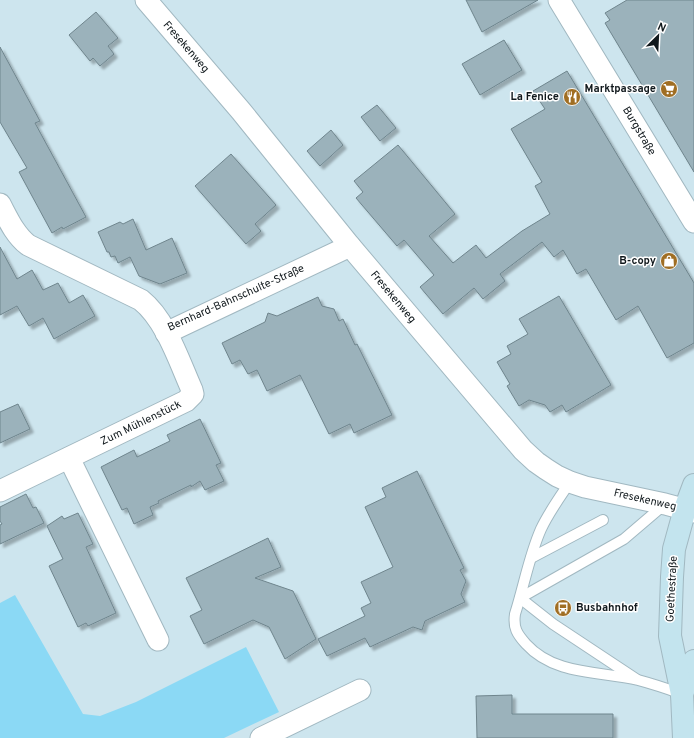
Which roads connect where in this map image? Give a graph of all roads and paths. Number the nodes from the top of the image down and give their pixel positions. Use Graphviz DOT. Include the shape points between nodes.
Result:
graph roads {
  1 [pos="146,0"];
  2 [pos="559,0"];
  3 [pos="0,204"];
  4 [pos="694,222"];
  5 [pos="350,246"];
  6 [pos="166,332"];
  7 [pos="69,458"];
  8 [pos="570,482"];
  9 [pos="694,485"];
  10 [pos="0,491"];
  11 [pos="681,508"];
  12 [pos="603,520"];
  13 [pos="531,558"];
  14 [pos="520,598"];
  15 [pos="158,640"];
  16 [pos="694,661"];
  17 [pos="638,680"];
  18 [pos="360,690"];
  19 [pos="682,694"];
  20 [pos="261,738"];
  21 [pos="684,738"];
  1 -- 5 [label="street, Fresekenweg" via="241,111"];
  2 -- 4 [label="street, Burgstraße"];
  3 -- 6 [label="street, Bernhard-Bahnschulte-Straße" via="15,232 28,245 140,300 150,308"];
  5 -- 6 [label="street, Bernhard-Bahnschulte-Straße"];
  5 -- 8 [label="street, Fresekenweg" via="523,450 546,469"];
  6 -- 7 [label="street, Zum Mühlenstück" via="192,390 191,397"];
  7 -- 10 [label="street, Zum Mühlenstück"];
  7 -- 15 [label="street"];
  8 -- 11 [label="street, Fresekenweg"];
  8 -- 13 [label="lane" via="541,529"];
  9 -- 11 [label="street, Goethestraße"];
  11 -- 14 [label="lane"];
  11 -- 19 [label="street, Goethestraße" via="674,549 670,636"];
  12 -- 13 [label="lane"];
  13 -- 14 [label="lane"];
  14 -- 17 [label="lane" via="553,624"];
  14 -- 17 [label="lane" via="514,624 517,633 530,649 561,666"];
  16 -- 19 [label="street, Goethestraße"];
  17 -- 19 [label="lane"];
  18 -- 20 [label="street"];
  19 -- 21 [label="street, Goethestraße"];
}
